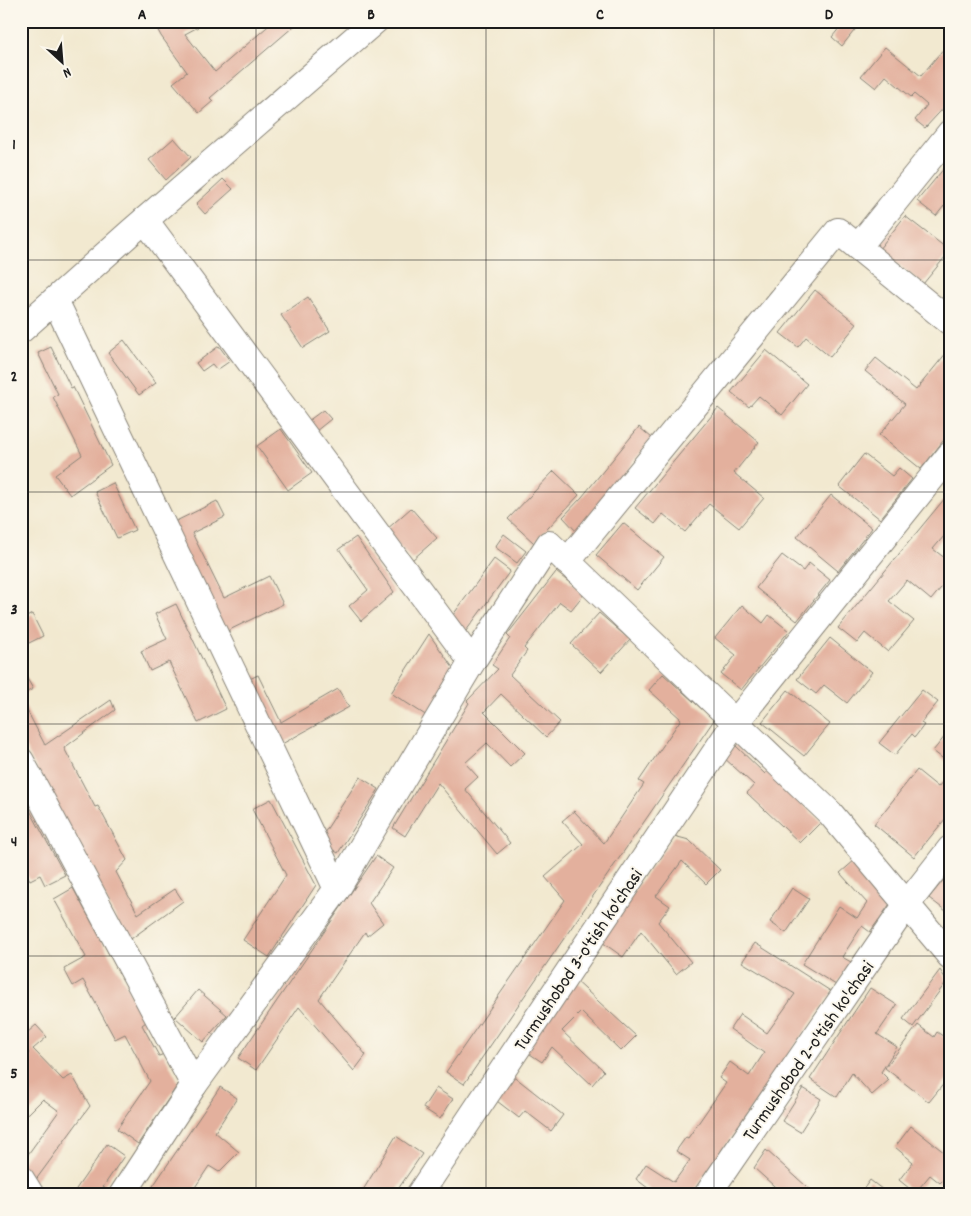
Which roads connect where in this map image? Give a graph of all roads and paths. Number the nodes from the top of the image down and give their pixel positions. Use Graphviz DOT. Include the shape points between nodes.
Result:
graph roads {
  1 [pos="375,21"];
  2 [pos="950,133"];
  3 [pos="145,220"];
  4 [pos="858,247"];
  5 [pos="55,300"];
  6 [pos="950,322"];
  7 [pos="21,330"];
  8 [pos="950,455"];
  9 [pos="567,562"];
  10 [pos="472,662"];
  11 [pos="735,723"];
  12 [pos="21,761"];
  13 [pos="950,849"];
  14 [pos="337,889"];
  15 [pos="907,904"];
  16 [pos="950,956"];
  17 [pos="194,1086"];
  18 [pos="21,1179"];
  19 [pos="31,1195"];
  20 [pos="122,1195"];
  21 [pos="419,1195"];
  22 [pos="707,1195"];
  1 -- 3 [label="street"];
  2 -- 4 [label="street"];
  3 -- 5 [label="street"];
  3 -- 10 [label="street"];
  4 -- 6 [label="street"];
  4 -- 9 [label="street" via="838,231"];
  5 -- 7 [label="street"];
  5 -- 14 [label="street"];
  8 -- 11 [label="street, Turmushobod 3-o'tish ko'chasi"];
  9 -- 10 [label="street" via="549,544"];
  9 -- 11 [label="street"];
  10 -- 14 [label="street"];
  11 -- 15 [label="street" via="830,813"];
  11 -- 21 [label="street, Turmushobod 3-o'tish ko'chasi"];
  12 -- 17 [label="street"];
  13 -- 15 [label="street, Turmushobod 2-o'tish ko'chasi"];
  14 -- 17 [label="street"];
  15 -- 16 [label="street"];
  15 -- 22 [label="street, Turmushobod 2-o'tish ko'chasi"];
  17 -- 20 [label="street"];
  18 -- 19 [label="street"];
}
